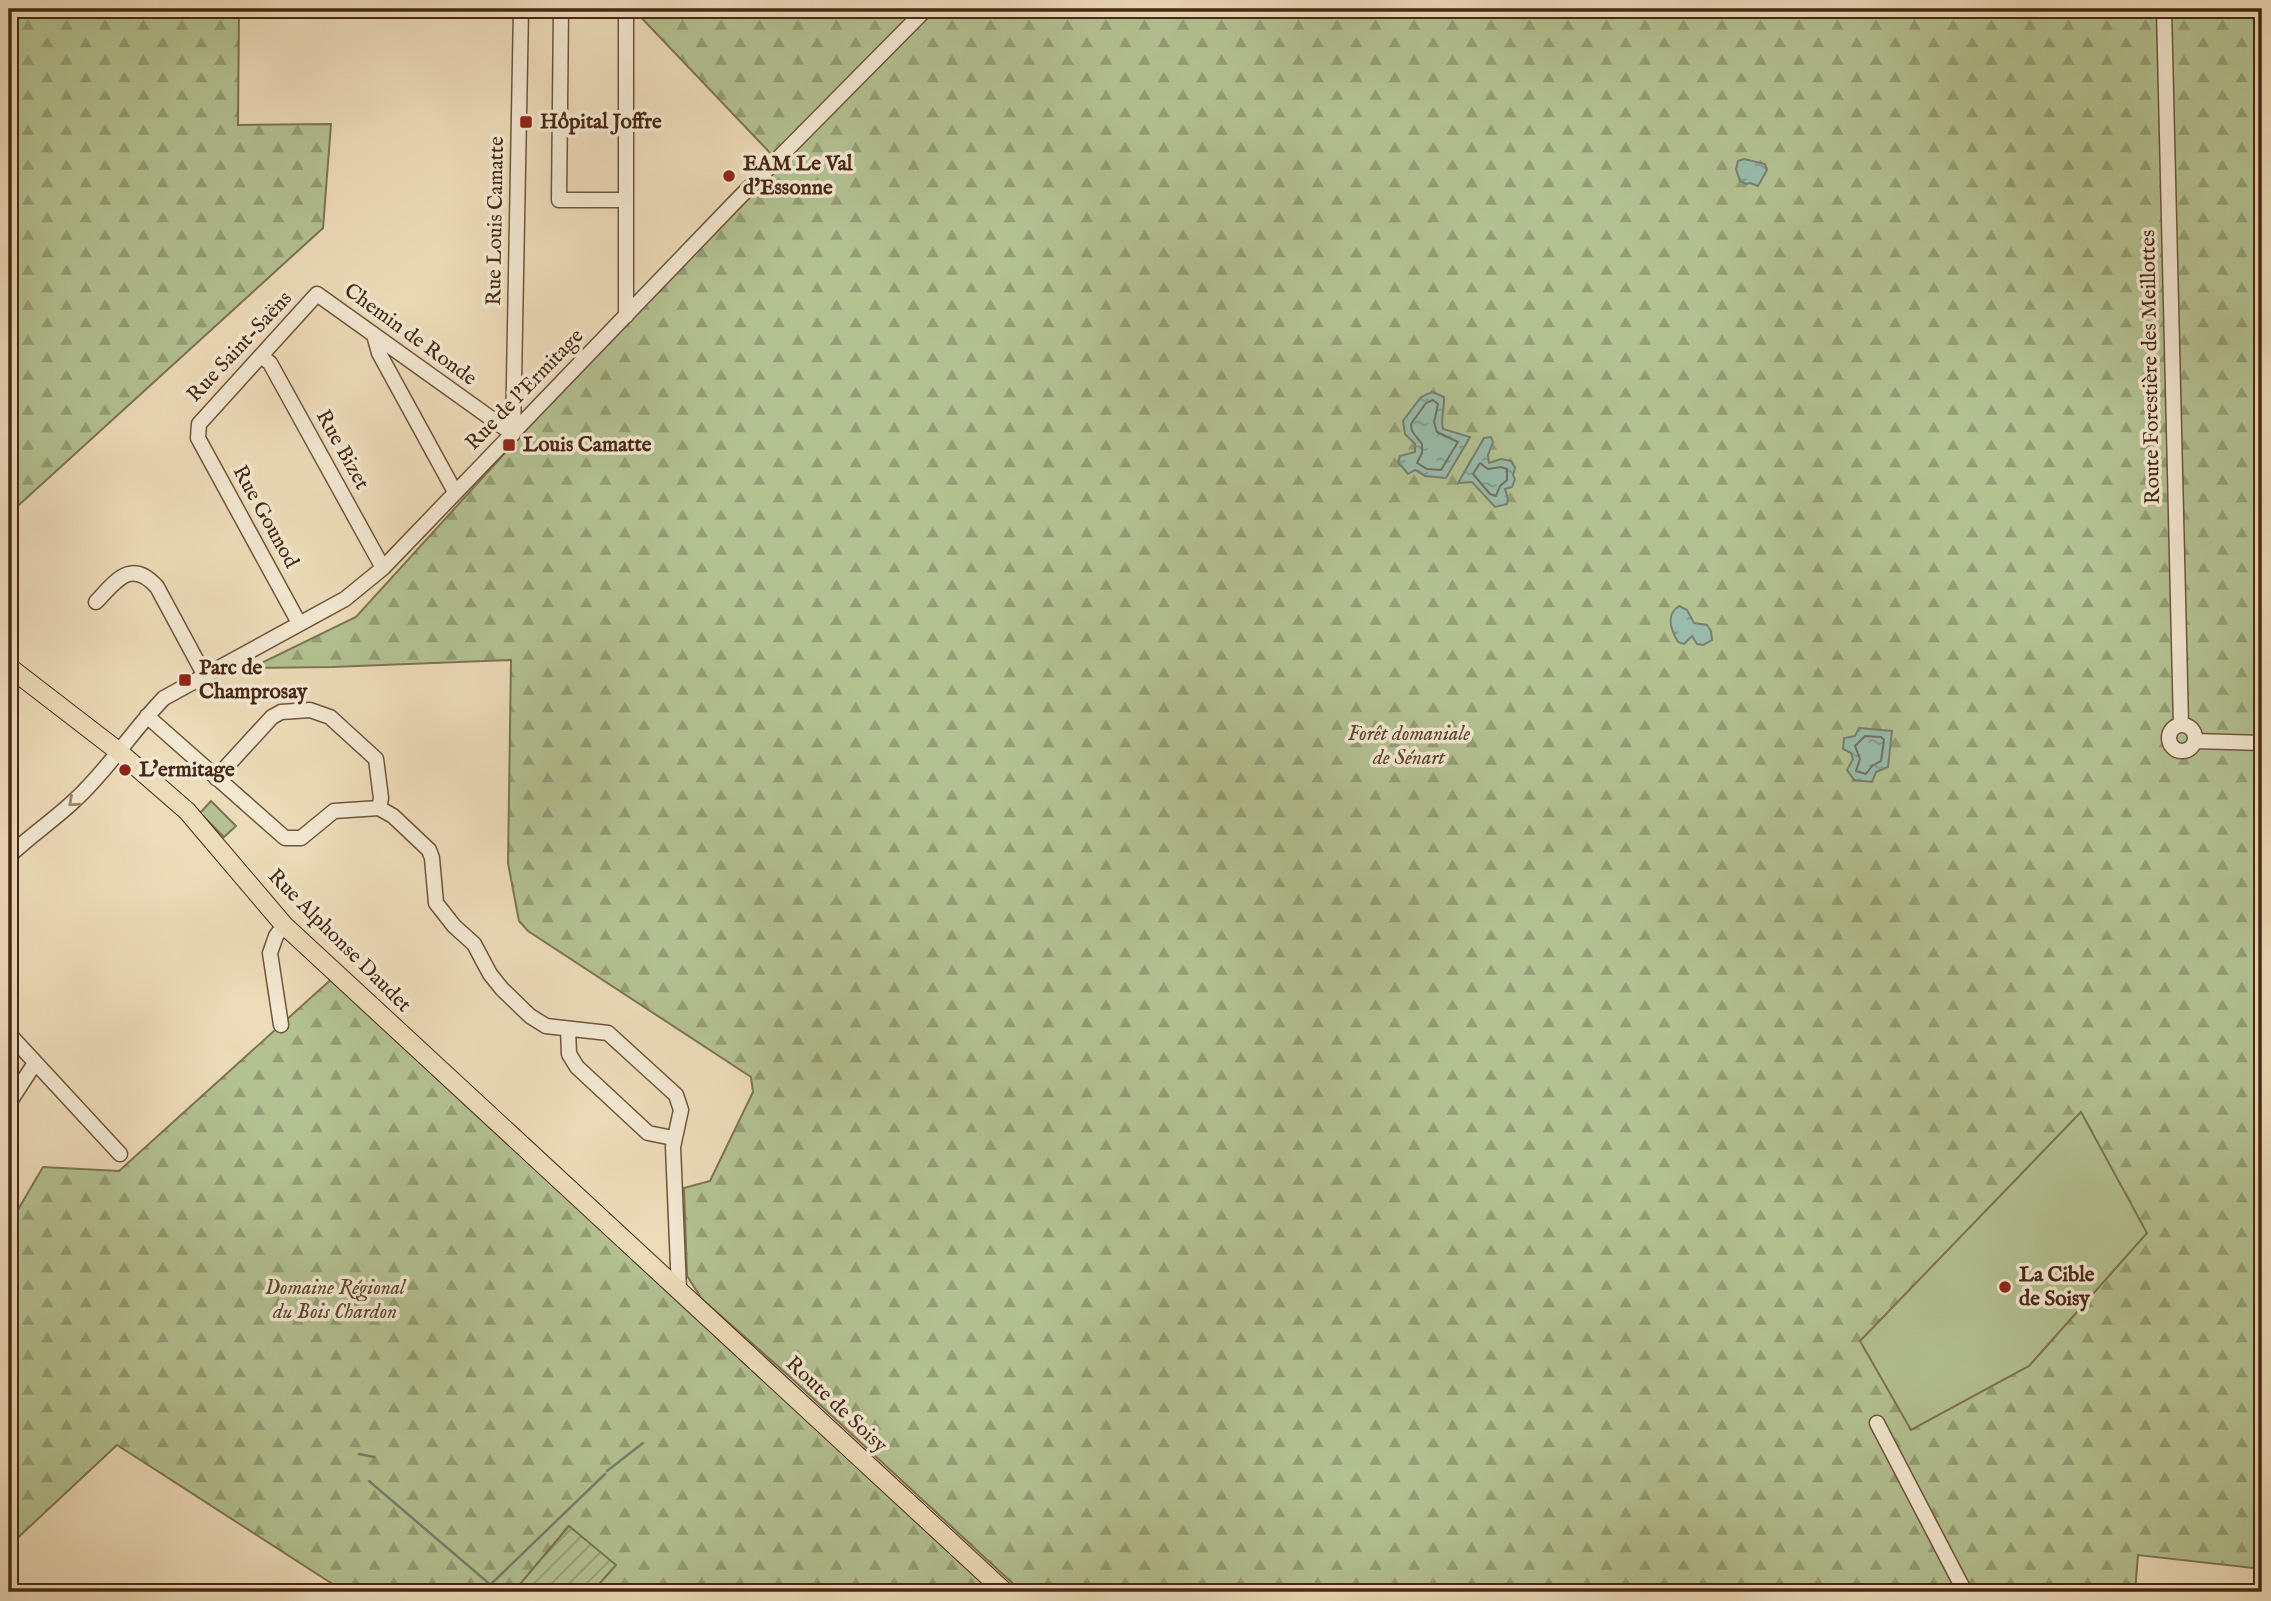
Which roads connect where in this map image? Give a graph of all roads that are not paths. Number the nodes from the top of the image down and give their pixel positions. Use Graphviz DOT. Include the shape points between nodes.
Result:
graph roads {
  1 [pos="521,9"];
  2 [pos="561,9"];
  3 [pos="626,9"];
  4 [pos="926,9"];
  5 [pos="2164,9"];
  6 [pos="626,200"];
  7 [pos="317,294"];
  8 [pos="626,316"];
  9 [pos="374,335"];
  10 [pos="261,356"];
  11 [pos="197,430"];
  12 [pos="513,434"];
  13 [pos="456,492"];
  14 [pos="383,568"];
  15 [pos="96,602"];
  16 [pos="299,623"];
  17 [pos="9,667"];
  18 [pos="205,676"];
  19 [pos="147,716"];
  20 [pos="2181,725"];
  21 [pos="2196,741"];
  22 [pos="2262,743"];
  23 [pos="118,751"];
  24 [pos="216,778"];
  25 [pos="379,808"];
  26 [pos="9,856"];
  27 [pos="284,925"];
  28 [pos="281,1025"];
  29 [pos="568,1029"];
  30 [pos="9,1034"];
  31 [pos="35,1063"];
  32 [pos="9,1103"];
  33 [pos="673,1138"];
  34 [pos="120,1154"];
  35 [pos="636,1251"];
  36 [pos="678,1290"];
  37 [pos="1877,1423"];
  38 [pos="1005,1592"];
  39 [pos="1965,1592"];
  1 -- 12 [label="street, Rue Louis Camatte"];
  2 -- 6 [label="street" via="559,200"];
  3 -- 6 [label="street"];
  4 -- 8 [label="street, Rue de l'Ermitage"];
  5 -- 20 [label="street, Route Forestière des Meillottes"];
  6 -- 8 [label="street"];
  7 -- 9 [label="street, Chemin de Ronde"];
  7 -- 10 [label="street, Rue Saint-Saëns"];
  8 -- 12 [label="street, Rue de l'Ermitage"];
  9 -- 12 [label="street, Chemin de Ronde"];
  9 -- 13 [label="street" via="379,353"];
  10 -- 11 [label="street, Rue Saint-Saëns"];
  10 -- 14 [label="street, Rue Bizet" via="270,363"];
  11 -- 16 [label="street, Rue Gounod"];
  12 -- 13 [label="street, Rue de l'Ermitage"];
  13 -- 14 [label="street, Rue de l'Ermitage"];
  14 -- 16 [label="street, Rue de l'Ermitage" via="345,599"];
  15 -- 18 [label="street" via="128,573 148,577"];
  16 -- 18 [label="street, Rue de l'Ermitage"];
  17 -- 23 [label="main road, Rue Alphonse Daudet"];
  18 -- 19 [label="street, Rue de l'Ermitage" via="164,698"];
  19 -- 23 [label="street, Rue de l'Ermitage"];
  19 -- 24 [label="street"];
  20 -- 21 [label="street" via="2193,730"];
  20 -- 21 [label="street" via="2169,736 2173,748 2185,751"];
  21 -- 22 [label="street"];
  23 -- 26 [label="street, Rue de l'Ermitage, one-way" via="75,801"];
  23 -- 27 [label="main road, Rue Alphonse Daudet" via="187,811"];
  24 -- 25 [label="street" via="285,838 300,838 334,811"];
  24 -- 25 [label="street" via="272,717 281,712 321,712 376,758"];
  25 -- 29 [label="street" via="429,850 436,903 474,944 495,981 537,1022"];
  27 -- 28 [label="street" via="270,953"];
  27 -- 35 [label="main road, Rue Alphonse Daudet"];
  29 -- 33 [label="street" via="569,1054 577,1067 648,1133"];
  29 -- 33 [label="street" via="608,1033 677,1096 681,1110"];
  30 -- 31 [label="street"];
  31 -- 32 [label="street"];
  31 -- 34 [label="street"];
  33 -- 36 [label="street"];
  35 -- 36 [label="main road, Route de Soisy"];
  36 -- 38 [label="main road, Route de Soisy"];
  37 -- 39 [label="street"];
}
